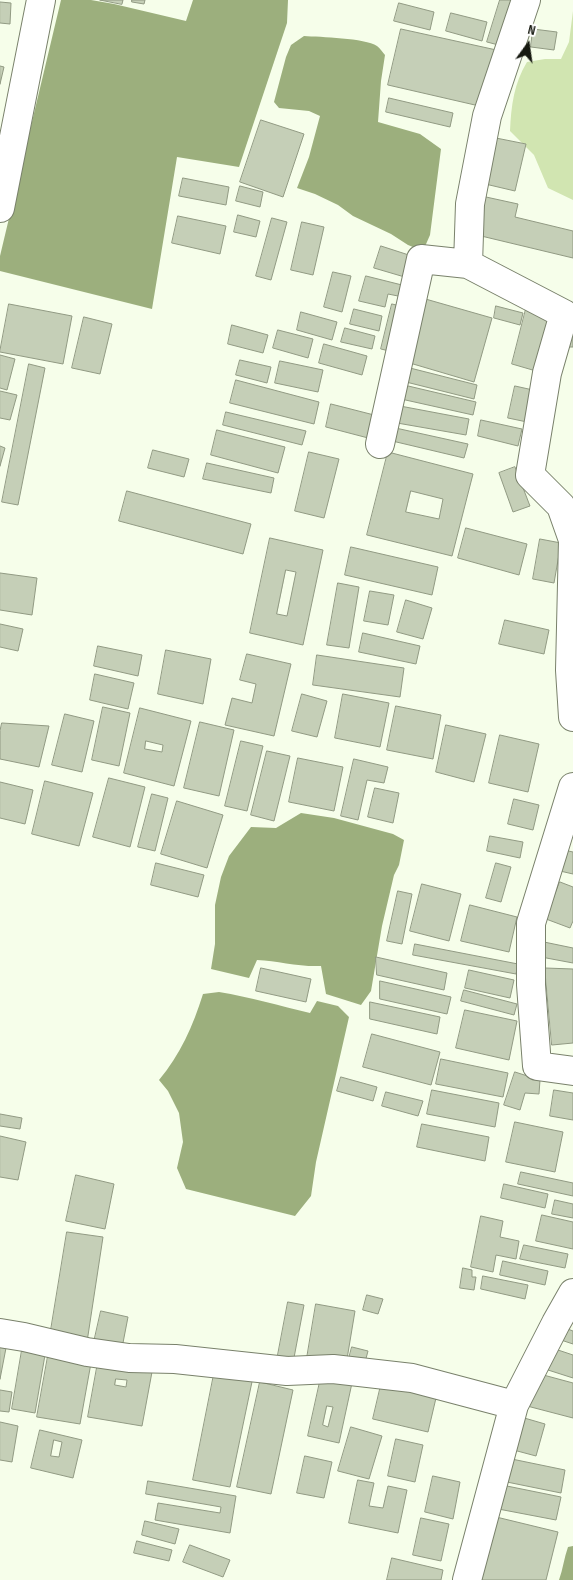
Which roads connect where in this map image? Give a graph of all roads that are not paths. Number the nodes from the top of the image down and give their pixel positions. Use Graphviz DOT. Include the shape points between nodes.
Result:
graph roads {
  1 [pos="42,0"];
  2 [pos="526,0"];
  3 [pos="0,208"];
  4 [pos="468,264"];
  5 [pos="380,444"];
  6 [pos="573,717"];
  7 [pos="573,787"];
  8 [pos="573,1071"];
  9 [pos="573,1292"];
  10 [pos="0,1334"];
  11 [pos="514,1405"];
  12 [pos="467,1580"];
  1 -- 3 [label="street"];
  2 -- 4 [label="street" via="487,116 470,204"];
  4 -- 5 [label="street" via="421,259"];
  4 -- 6 [label="street" via="564,314 547,373 530,475 561,506 573,540 570,670"];
  7 -- 8 [label="street" via="531,924 531,986 537,1066"];
  9 -- 11 [label="street"];
  10 -- 11 [label="street" via="129,1358 175,1359 287,1371 333,1369 412,1378"];
  11 -- 12 [label="street"];
}
